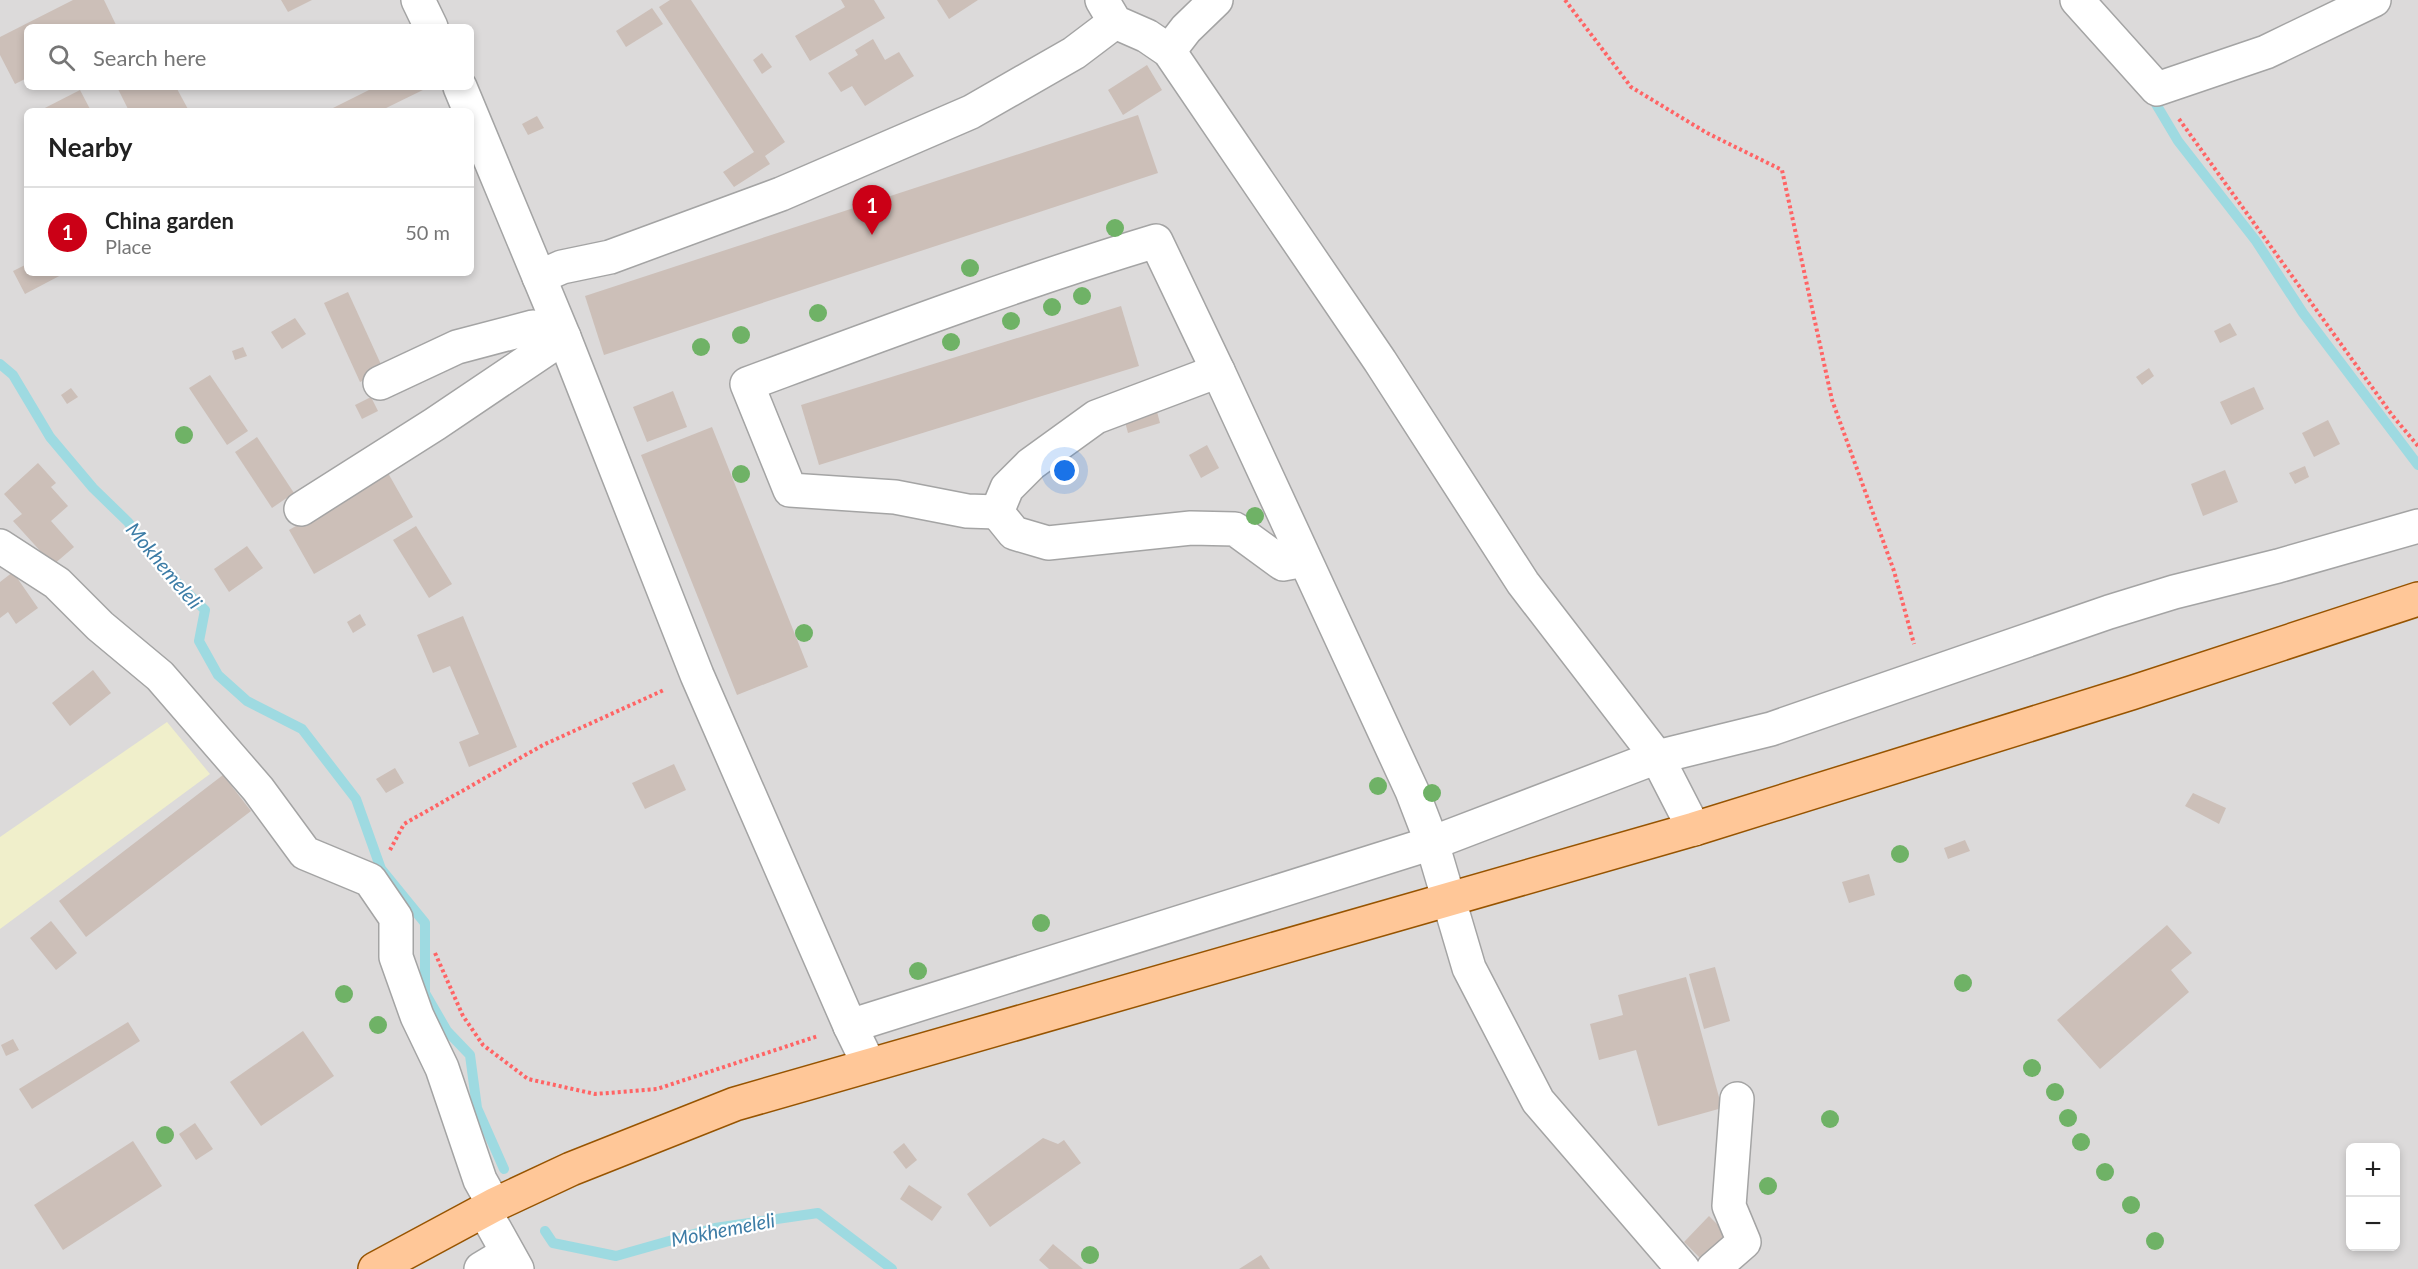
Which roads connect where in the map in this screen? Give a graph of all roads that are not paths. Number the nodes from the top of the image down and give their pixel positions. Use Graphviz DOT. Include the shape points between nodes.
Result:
graph roads {
  1 [pos="418,0"];
  2 [pos="1216,0"];
  3 [pos="2077,0"];
  4 [pos="2374,0"];
  5 [pos="1108,11"];
  6 [pos="430,24"];
  7 [pos="1169,51"];
  8 [pos="461,90"];
  9 [pos="469,108"];
  10 [pos="474,121"];
  11 [pos="539,277"];
  12 [pos="564,337"];
  13 [pos="1218,371"];
  14 [pos="380,383"];
  15 [pos="301,508"];
  16 [pos="997,512"];
  17 [pos="2418,526"];
  18 [pos="0,546"];
  19 [pos="1305,561"];
  20 [pos="2418,599"];
  21 [pos="1657,757"];
  22 [pos="1694,829"];
  23 [pos="1432,843"];
  24 [pos="1450,901"];
  25 [pos="850,1026"];
  26 [pos="869,1065"];
  27 [pos="1737,1099"];
  28 [pos="489,1208"];
  29 [pos="502,1264"];
  30 [pos="375,1269"];
  31 [pos="1683,1269"];
  32 [pos="1713,1269"];
  1 -- 6 [label="street"];
  2 -- 7 [label="street"];
  3 -- 4 [label="street" via="2157,89 2266,52"];
  5 -- 7 [label="street"];
  5 -- 11 [label="street" via="1074,53 971,112 780,194 610,257 562,267"];
  7 -- 21 [label="street" via="1380,361 1523,583"];
  8 -- 9 [label="street"];
  10 -- 11 [label="street"];
  11 -- 12 [label="street"];
  12 -- 14 [label="street" via="533,327 457,347"];
  12 -- 15 [label="street"];
  12 -- 25 [label="street" via="697,675"];
  13 -- 16 [label="street" via="1096,417 1031,464 1007,488"];
  13 -- 16 [label="street" via="1155,241 927,317 747,384 790,490 895,497 967,511"];
  13 -- 19 [label="street"];
  16 -- 19 [label="street" via="1014,532 1048,543 1191,528 1235,529 1283,564"];
  17 -- 21 [label="street" via="2174,592 1771,729"];
  18 -- 28 [label="street" via="57,583 100,626 160,676 258,789 304,853 370,880 396,918 396,957 417,1016 442,1068"];
  19 -- 23 [label="street" via="1412,791"];
  20 -- 22 [label="main road"];
  21 -- 22 [label="street"];
  21 -- 23 [label="street"];
  22 -- 24 [label="main road"];
  23 -- 24 [label="street"];
  23 -- 25 [label="street"];
  24 -- 26 [label="main road"];
  24 -- 31 [label="street" via="1469,968 1538,1101"];
  25 -- 26 [label="street"];
  26 -- 28 [label="main road" via="735,1104 571,1169"];
  27 -- 32 [label="street" via="1729,1206 1744,1242"];
  28 -- 29 [label="street"];
  28 -- 30 [label="main road"];
}
